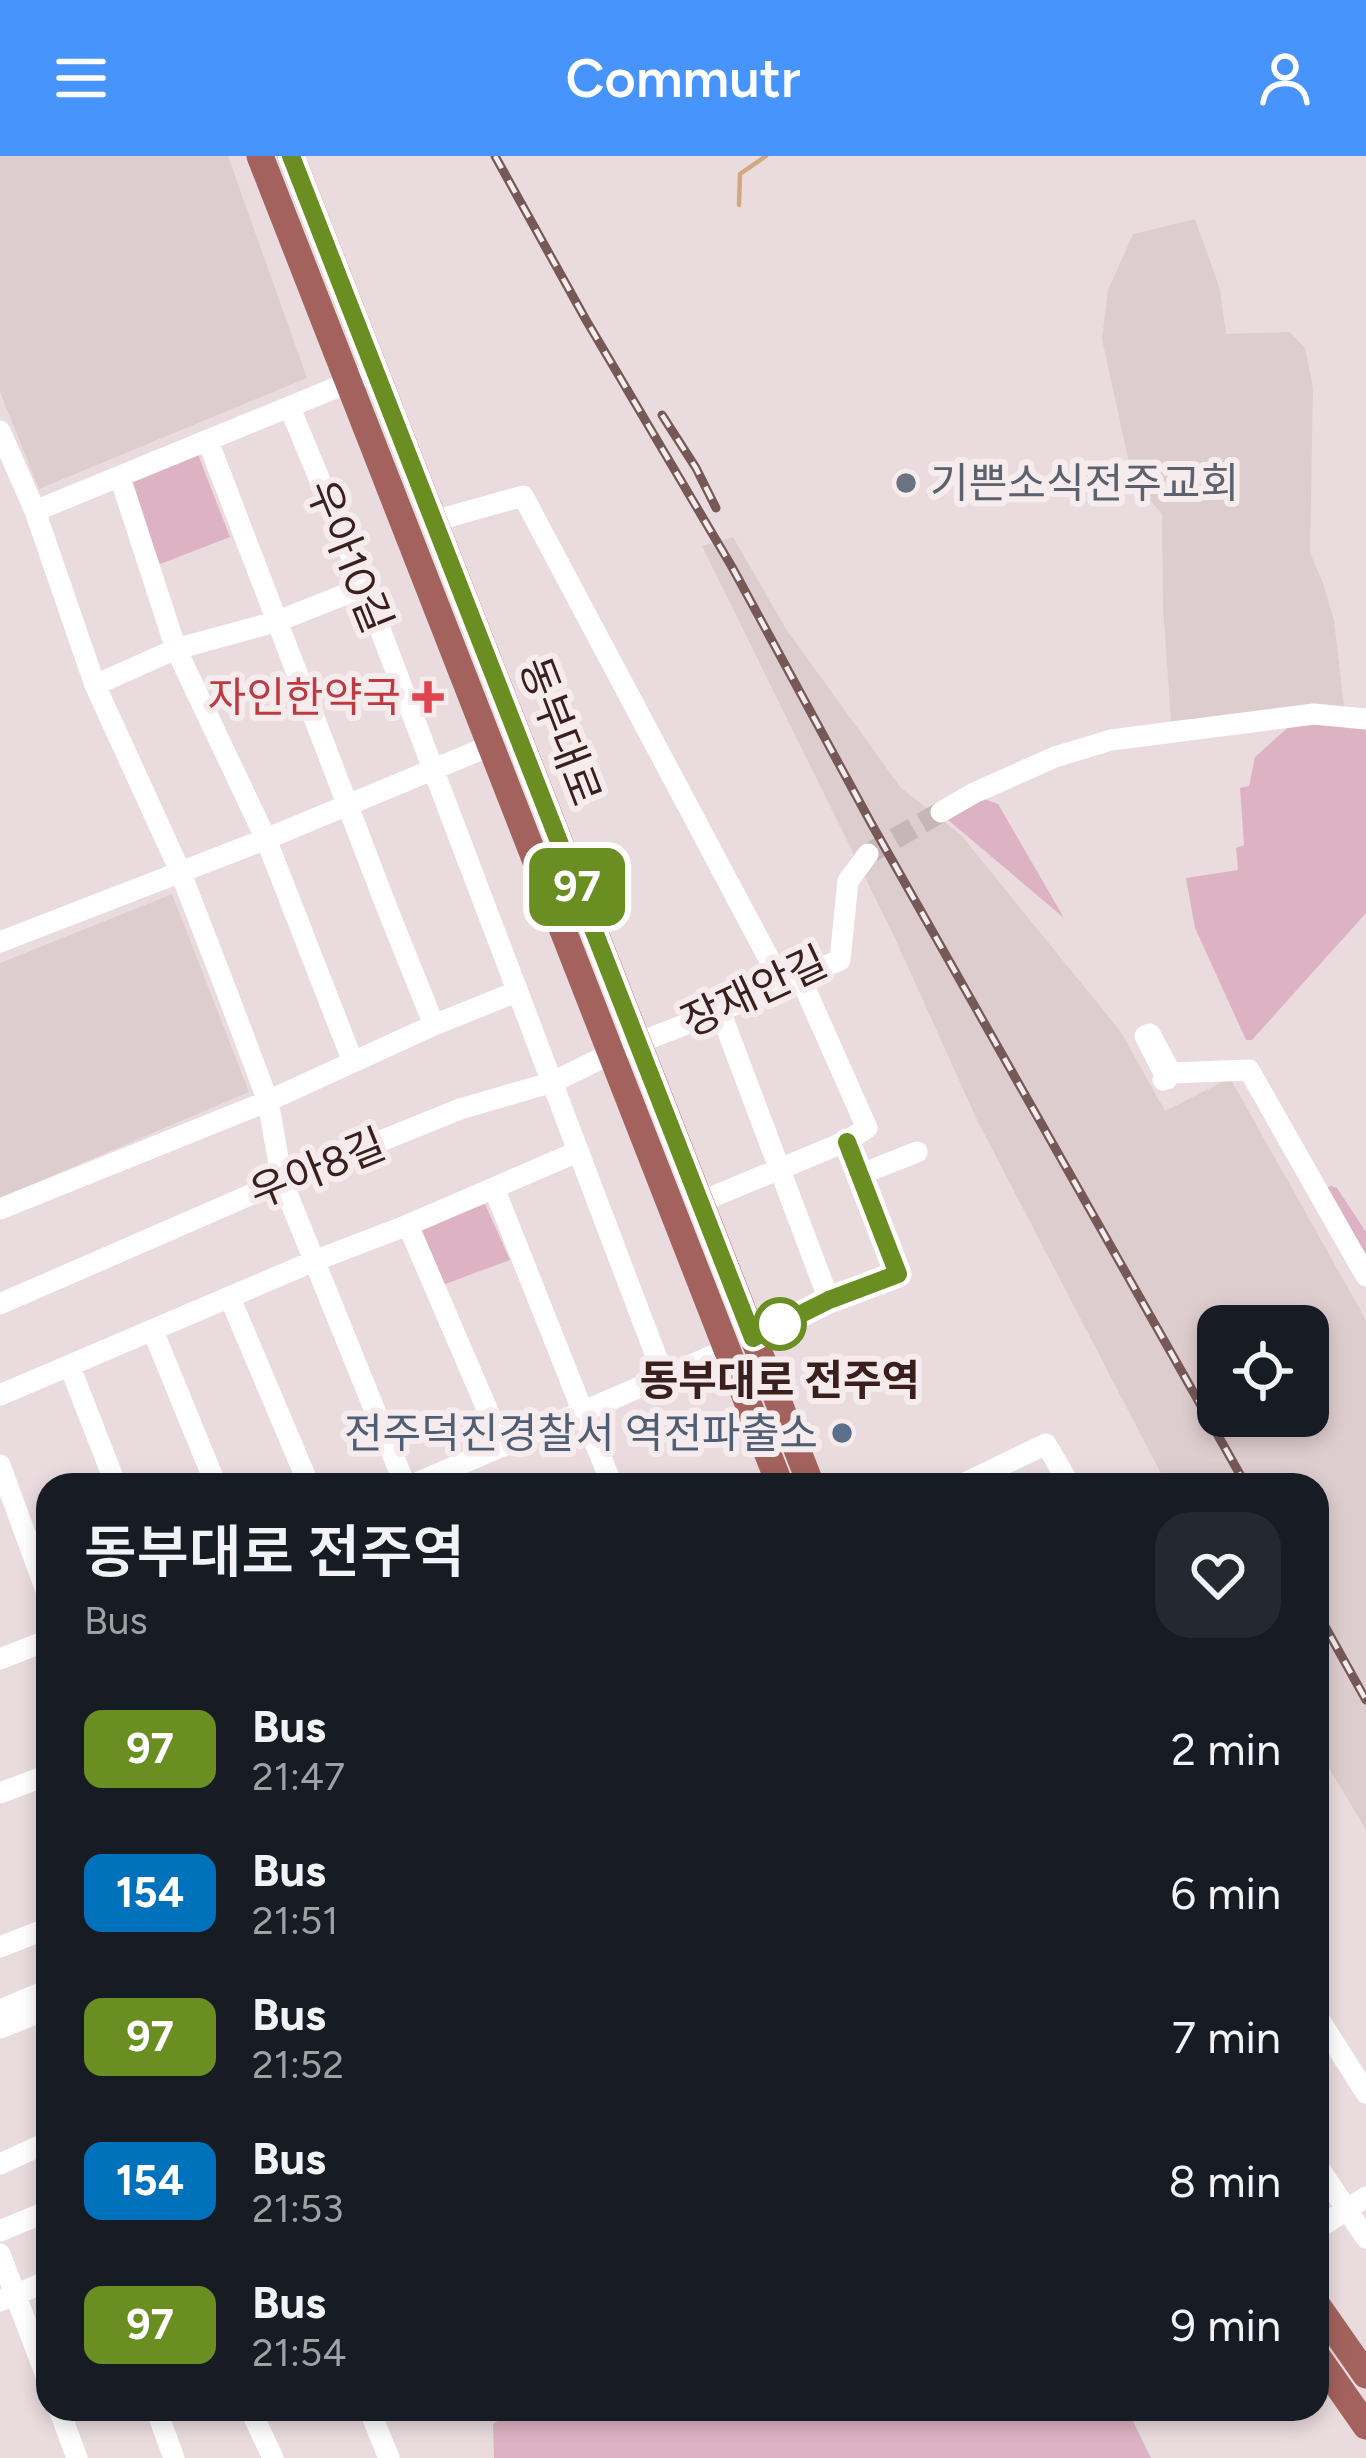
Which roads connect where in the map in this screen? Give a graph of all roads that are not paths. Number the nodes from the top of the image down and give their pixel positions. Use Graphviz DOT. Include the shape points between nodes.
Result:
graph roads {
  1 [pos="260,156"];
  2 [pos="291,156"];
  3 [pos="377,371"];
  4 [pos="348,382"];
  5 [pos="290,408"];
  6 [pos="0,431"];
  7 [pos="208,441"];
  8 [pos="120,477"];
  9 [pos="35,511"];
  10 [pos="434,521"];
  11 [pos="364,587"];
  12 [pos="278,621"];
  13 [pos="176,650"];
  14 [pos="95,685"];
  15 [pos="1366,718"];
  16 [pos="492,745"];
  17 [pos="435,771"];
  18 [pos="348,805"];
  19 [pos="941,812"];
  20 [pos="266,839"];
  21 [pos="868,854"];
  22 [pos="180,871"];
  23 [pos="0,942"];
  24 [pos="791,981"];
  25 [pos="516,992"];
  26 [pos="720,1011"];
  27 [pos="434,1025"];
  28 [pos="625,1047"];
  29 [pos="352,1062"];
  30 [pos="1163,1080"];
  31 [pos="553,1082"];
  32 [pos="268,1101"];
  33 [pos="847,1142"];
  34 [pos="577,1152"];
  35 [pos="917,1152"];
  36 [pos="779,1168"];
  37 [pos="859,1175"];
  38 [pos="282,1181"];
  39 [pos="494,1188"];
  40 [pos="700,1202"];
  41 [pos="0,1209"];
  42 [pos="408,1225"];
  43 [pos="314,1261"];
  44 [pos="1366,1276"];
  45 [pos="230,1298"];
  46 [pos="829,1300"];
  47 [pos="0,1304"];
  48 [pos="153,1331"];
  49 [pos="753,1338"];
  50 [pos="726,1349"];
  51 [pos="70,1367"];
  52 [pos="664,1377"];
  53 [pos="0,1395"];
  54 [pos="584,1411"];
  55 [pos="503,1446"];
  56 [pos="0,1466"];
  57 [pos="111,1473"];
  58 [pos="211,1473"];
  59 [pos="303,1473"];
  60 [pos="404,1473"];
  61 [pos="438,1473"];
  62 [pos="608,1473"];
  63 [pos="775,1473"];
  64 [pos="806,1473"];
  65 [pos="986,1473"];
  66 [pos="1012,1473"];
  67 [pos="1051,1473"];
  68 [pos="1063,1473"];
  69 [pos="36,1563"];
  70 [pos="36,1645"];
  71 [pos="0,1659"];
  72 [pos="36,1780"];
  73 [pos="0,1793"];
  74 [pos="36,1928"];
  75 [pos="1,1946"];
  76 [pos="36,1995"];
  77 [pos="0,2010"];
  78 [pos="36,2014"];
  79 [pos="0,2028"];
  80 [pos="1329,2035"];
  81 [pos="1366,2093"];
  82 [pos="36,2148"];
  83 [pos="0,2164"];
  84 [pos="1329,2176"];
  85 [pos="1356,2203"];
  86 [pos="36,2216"];
  87 [pos="1329,2221"];
  88 [pos="0,2231"];
  89 [pos="1366,2238"];
  90 [pos="0,2254"];
  91 [pos="36,2286"];
  92 [pos="8,2298"];
  93 [pos="1329,2322"];
  94 [pos="36,2356"];
  95 [pos="1329,2373"];
  96 [pos="1366,2375"];
  97 [pos="63,2421"];
  98 [pos="160,2421"];
  99 [pos="253,2421"];
  100 [pos="374,2421"];
  101 [pos="1366,2426"];
  102 [pos="263,2455"];
  103 [pos="77,2458"];
  104 [pos="174,2458"];
  105 [pos="389,2458"];
  1 -- 4 [label="main road, 동부대로"];
  2 -- 3 [label="main road, 동부대로"];
  3 -- 4 [label="street"];
  3 -- 10 [label="main road, 동부대로"];
  4 -- 5 [label="street"];
  4 -- 16 [label="main road, 동부대로"];
  5 -- 7 [label="street"];
  5 -- 11 [label="street, 우아10길"];
  6 -- 9 [label="street"];
  7 -- 8 [label="street"];
  7 -- 12 [label="street"];
  8 -- 9 [label="street"];
  8 -- 13 [label="street"];
  9 -- 14 [label="street"];
  10 -- 24 [label="street" via="523,496"];
  10 -- 28 [label="main road, 동부대로"];
  11 -- 12 [label="street"];
  11 -- 17 [label="street, 우아10길"];
  12 -- 13 [label="street"];
  12 -- 18 [label="street"];
  13 -- 14 [label="street"];
  13 -- 20 [label="street"];
  14 -- 22 [label="street"];
  15 -- 19 [label="street" via="1314,714 1111,740"];
  16 -- 17 [label="street"];
  16 -- 28 [label="main road, 동부대로"];
  17 -- 18 [label="street"];
  17 -- 25 [label="street, 우아10길"];
  18 -- 20 [label="street"];
  18 -- 27 [label="street"];
  20 -- 22 [label="street"];
  20 -- 29 [label="street"];
  21 -- 24 [label="street, 장재안길" via="848,880 840,960"];
  22 -- 23 [label="street"];
  22 -- 32 [label="street"];
  24 -- 26 [label="street, 장재안길"];
  24 -- 33 [label="street" via="867,1129"];
  25 -- 27 [label="street"];
  25 -- 31 [label="street, 우아10길"];
  26 -- 28 [label="street, 장재안길"];
  26 -- 36 [label="street"];
  27 -- 29 [label="street"];
  28 -- 31 [label="street, 우아8길"];
  28 -- 40 [label="main road, 동부대로"];
  28 -- 50 [label="main road, 동부대로"];
  29 -- 32 [label="street"];
  30 -- 44 [label="street" via="1150,1034 1171,1072 1249,1070"];
  31 -- 34 [label="street, 우아10길"];
  31 -- 38 [label="street, 우아8길" via="460,1109"];
  32 -- 38 [label="street"];
  32 -- 41 [label="street"];
  33 -- 36 [label="street"];
  33 -- 37 [label="street"];
  34 -- 39 [label="street"];
  34 -- 52 [label="street, 우아10길"];
  35 -- 37 [label="street"];
  36 -- 40 [label="street"];
  36 -- 46 [label="street"];
  37 -- 46 [label="street" via="898,1274"];
  38 -- 43 [label="street"];
  38 -- 47 [label="street, 우아8길"];
  39 -- 42 [label="street"];
  39 -- 54 [label="street"];
  40 -- 49 [label="main road, 동부대로"];
  42 -- 43 [label="street"];
  42 -- 55 [label="street"];
  43 -- 45 [label="street"];
  43 -- 60 [label="street"];
  45 -- 48 [label="street"];
  45 -- 59 [label="street"];
  46 -- 49 [label="street"];
  48 -- 51 [label="street"];
  48 -- 58 [label="street"];
  49 -- 64 [label="main road, 동부대로"];
  50 -- 52 [label="street"];
  50 -- 63 [label="main road, 동부대로"];
  51 -- 53 [label="street"];
  51 -- 57 [label="street"];
  52 -- 54 [label="street"];
  54 -- 55 [label="street"];
  54 -- 62 [label="street"];
  55 -- 61 [label="street"];
  56 -- 69 [label="street"];
  65 -- 68 [label="street" via="1046,1444"];
  66 -- 67 [label="street" via="1042,1457"];
  70 -- 71 [label="street"];
  72 -- 73 [label="street"];
  74 -- 75 [label="street"];
  76 -- 77 [label="street"];
  78 -- 79 [label="street"];
  80 -- 81 [label="street"];
  82 -- 83 [label="street"];
  84 -- 85 [label="street"];
  85 -- 87 [label="street"];
  85 -- 89 [label="street"];
  86 -- 88 [label="street"];
  90 -- 92 [label="street"];
  91 -- 92 [label="street"];
  92 -- 94 [label="street"];
  93 -- 96 [label="main road"];
  95 -- 101 [label="main road"];
  97 -- 103 [label="street"];
  98 -- 104 [label="street"];
  99 -- 102 [label="street"];
  100 -- 105 [label="street"];
}
